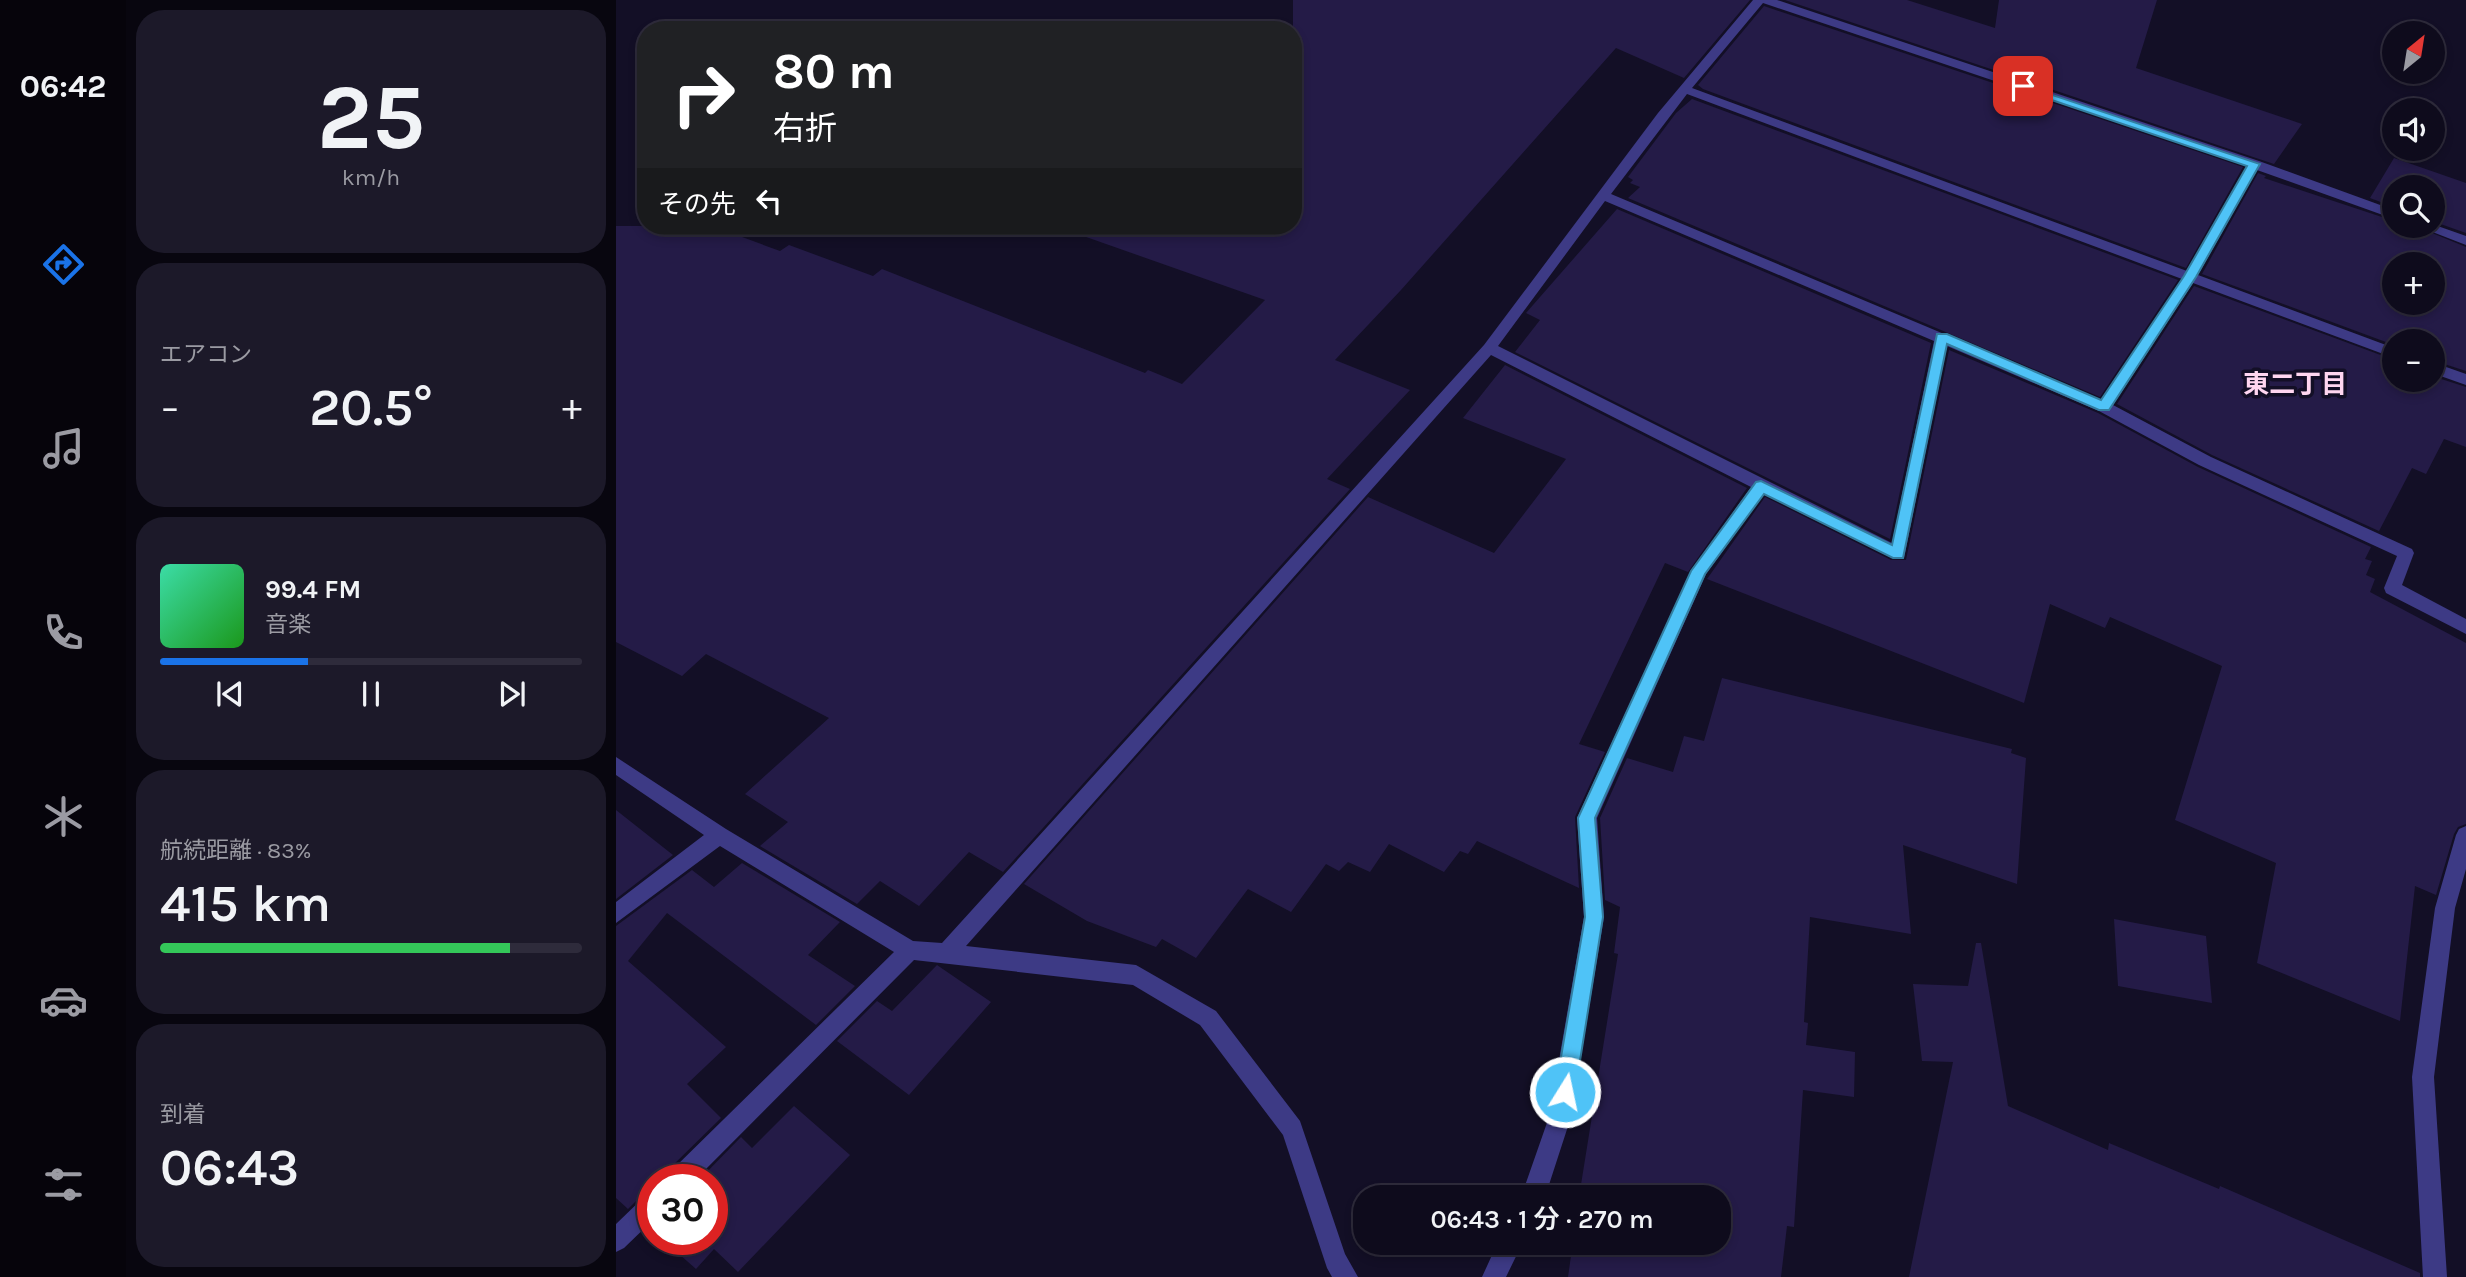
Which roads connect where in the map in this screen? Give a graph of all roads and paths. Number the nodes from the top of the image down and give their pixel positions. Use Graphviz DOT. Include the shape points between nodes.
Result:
graph roads {
  1 [pos="1759,0"];
  2 [pos="1766,0"];
  3 [pos="1685,89"];
  4 [pos="2254,164"];
  5 [pos="1602,195"];
  6 [pos="2382,211"];
  7 [pos="2445,234"];
  8 [pos="2466,241"];
  9 [pos="2190,277"];
  10 [pos="1942,337"];
  11 [pos="1489,348"];
  12 [pos="2382,349"];
  13 [pos="2445,372"];
  14 [pos="2466,380"];
  15 [pos="2104,407"];
  16 [pos="1761,486"];
  17 [pos="2466,626"];
  18 [pos="616,765"];
  19 [pos="719,835"];
  20 [pos="2466,835"];
  21 [pos="616,914"];
  22 [pos="910,950"];
  23 [pos="946,953"];
  24 [pos="694,1164"];
  25 [pos="1537,1185"];
  26 [pos="637,1220"];
  27 [pos="616,1240"];
  28 [pos="1505,1255"];
  29 [pos="1346,1277"];
  30 [pos="1494,1277"];
  31 [pos="2435,1277"];
  1 -- 3 [label="street"];
  2 -- 4 [label="street"];
  3 -- 5 [label="street"];
  3 -- 9 [label="street"];
  4 -- 6 [label="street"];
  4 -- 9 [label="street"];
  5 -- 10 [label="street"];
  5 -- 11 [label="street"];
  7 -- 8 [label="street"];
  9 -- 12 [label="street"];
  9 -- 15 [label="street"];
  10 -- 15 [label="street"];
  10 -- 16 [label="street" via="1898,554"];
  11 -- 16 [label="street"];
  11 -- 23 [label="street"];
  13 -- 14 [label="street"];
  15 -- 17 [label="street" via="2205,461 2406,553 2392,588"];
  16 -- 25 [label="street" via="1699,571 1587,818 1594,917 1560,1117"];
  18 -- 19 [label="street"];
  19 -- 21 [label="street"];
  19 -- 22 [label="street"];
  20 -- 31 [label="street" via="2445,908 2423,1077"];
  22 -- 23 [label="street"];
  22 -- 24 [label="street"];
  23 -- 29 [label="street" via="1136,975 1208,1018 1292,1129 1335,1260"];
  26 -- 27 [label="street"];
  28 -- 30 [label="street"];
}
